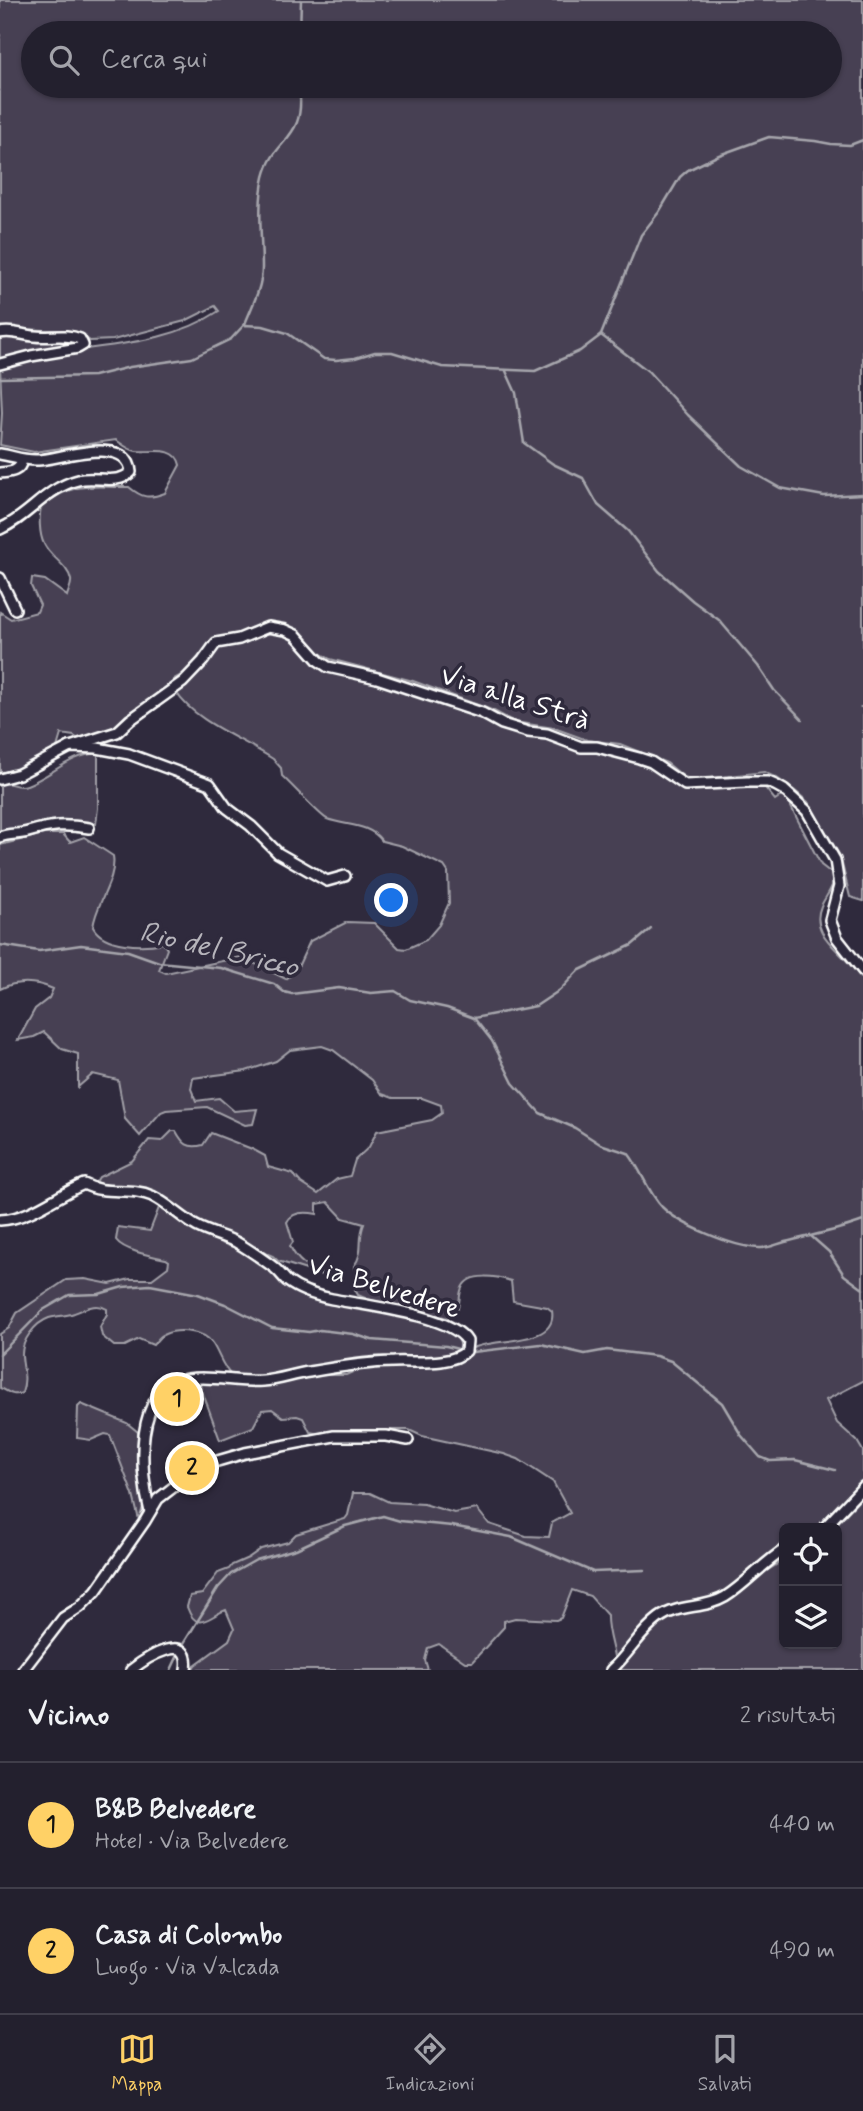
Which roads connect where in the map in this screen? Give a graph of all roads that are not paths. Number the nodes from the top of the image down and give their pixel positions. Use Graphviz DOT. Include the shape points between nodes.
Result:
graph roads {
  1 [pos="0,333"];
  2 [pos="0,364"];
  3 [pos="0,454"];
  4 [pos="22,460"];
  5 [pos="0,473"];
  6 [pos="0,529"];
  7 [pos="0,578"];
  8 [pos="15,608"];
  9 [pos="70,747"];
  10 [pos="0,779"];
  11 [pos="89,828"];
  12 [pos="0,837"];
  13 [pos="345,876"];
  14 [pos="863,971"];
  15 [pos="0,1220"];
  16 [pos="408,1440"];
  17 [pos="863,1487"];
  18 [pos="150,1512"];
  19 [pos="829,1523"];
  20 [pos="779,1553"];
  21 [pos="23,1670"];
  22 [pos="131,1670"];
  23 [pos="186,1670"];
  24 [pos="611,1670"];
  1 -- 2 [label="street" via="76,336 83,346"];
  3 -- 4 [label="street"];
  4 -- 5 [label="street" via="19,469"];
  4 -- 6 [label="street" via="111,452 126,458 131,471 120,478 82,478 64,485"];
  7 -- 8 [label="street"];
  9 -- 10 [label="street, Via alla Strà"];
  9 -- 13 [label="street" via="129,754 199,778 213,786 227,808 278,853 327,881"];
  9 -- 14 [label="street, Via alla Strà" via="117,733 183,682 216,643 268,627 285,631 296,635 328,667 377,678 527,732 639,758 685,785 768,782 784,790 807,811 835,860 839,886 830,920"];
  11 -- 12 [label="street" via="46,826"];
  15 -- 18 [label="street, Via Belvedere" via="26,1214 84,1184 99,1190 140,1192 208,1232 236,1242 298,1287 331,1299 444,1324 467,1341 466,1351 453,1359 373,1362 262,1381 178,1382 156,1400 145,1428"];
  16 -- 18 [label="street" via="347,1434 245,1453 188,1476 164,1492"];
  17 -- 19 [label="street"];
  18 -- 21 [label="street" via="96,1591 63,1618"];
  20 -- 24 [label="street" via="725,1596 656,1620"];
  22 -- 23 [label="street" via="156,1653 174,1649 186,1657"];
}
